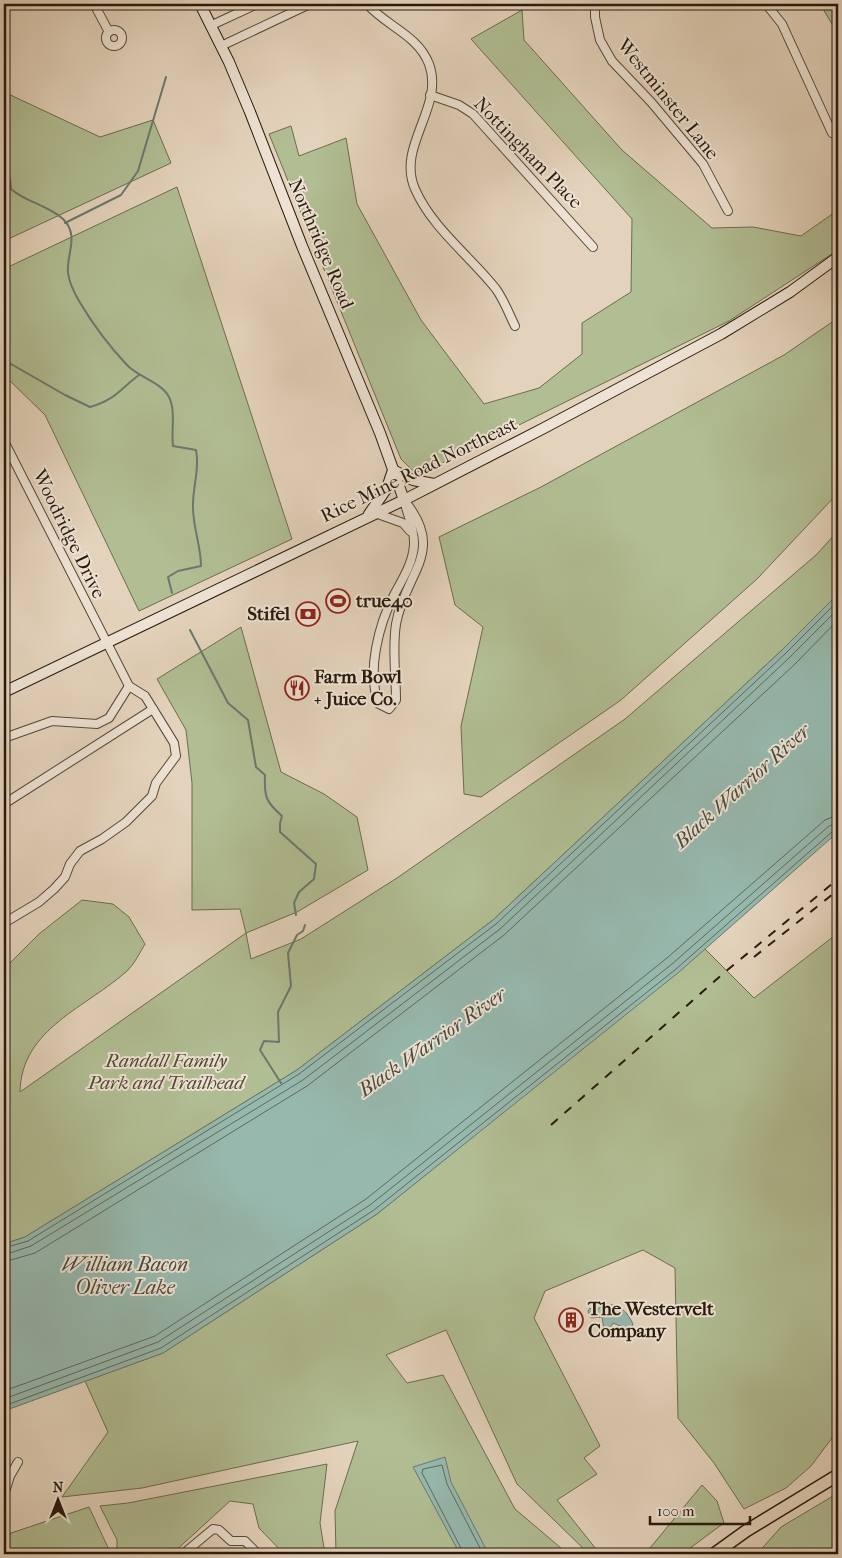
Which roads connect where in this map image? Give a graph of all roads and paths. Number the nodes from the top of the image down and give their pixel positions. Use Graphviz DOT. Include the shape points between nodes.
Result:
graph roads {
  1 [pos="94,4"];
  2 [pos="200,4"];
  3 [pos="257,4"];
  4 [pos="310,4"];
  5 [pos="368,4"];
  6 [pos="595,4"];
  7 [pos="766,4"];
  8 [pos="212,25"];
  9 [pos="110,32"];
  10 [pos="221,46"];
  11 [pos="430,95"];
  12 [pos="832,133"];
  13 [pos="728,211"];
  14 [pos="592,247"];
  15 [pos="838,257"];
  16 [pos="515,326"];
  17 [pos="4,442"];
  18 [pos="393,470"];
  19 [pos="434,484"];
  20 [pos="404,500"];
  21 [pos="370,515"];
  22 [pos="412,533"];
  23 [pos="105,642"];
  24 [pos="129,686"];
  25 [pos="4,692"];
  26 [pos="152,709"];
  27 [pos="4,738"];
  28 [pos="4,804"];
  29 [pos="4,923"];
  30 [pos="18,1462"];
  31 [pos="838,1475"];
  32 [pos="4,1495"];
  33 [pos="183,1554"];
  34 [pos="258,1554"];
  35 [pos="714,1554"];
  1 -- 9 [label="street"];
  2 -- 8 [label="main road, Northridge Road"];
  3 -- 8 [label="street"];
  4 -- 10 [label="street"];
  5 -- 11 [label="street" via="416,43 429,64"];
  6 -- 13 [label="street, Westminster Lane" via="600,40 612,61 702,164"];
  7 -- 12 [label="street" via="782,24"];
  8 -- 10 [label="main road, Northridge Road"];
  10 -- 18 [label="main road, Northridge Road"];
  11 -- 14 [label="street, Nottingham Place" via="459,105 473,114"];
  11 -- 16 [label="street" via="411,157 410,173 414,188 426,210 495,288"];
  15 -- 19 [label="main road, Rice Mine Road Northeast" via="790,292 721,334"];
  17 -- 23 [label="street, Woodridge Drive"];
  18 -- 19 [label="main road" via="413,480"];
  18 -- 20 [label="main road, Northridge Road"];
  18 -- 21 [label="main road"];
  19 -- 20 [label="main road, Rice Mine Road Northeast"];
  20 -- 21 [label="main road, Rice Mine Road Northeast"];
  20 -- 22 [label="street"];
  20 -- 22 [label="street" via="418,516 422,530 422,557 397,622 393,660 396,700 389,708 384,708 378,704 376,696 379,635 386,612 408,568 414,544"];
  21 -- 22 [label="street" via="404,523"];
  21 -- 23 [label="main road, Rice Mine Road Northeast"];
  23 -- 24 [label="street, Woodridge Drive"];
  23 -- 25 [label="main road, Rice Mine Road Northeast"];
  24 -- 26 [label="street" via="145,696"];
  24 -- 27 [label="street" via="109,718 97,724 52,721"];
  26 -- 28 [label="street"];
  26 -- 29 [label="street" via="174,743 176,756 156,783 152,796 126,822 80,851 65,877 39,902"];
  30 -- 32 [label="street"];
  31 -- 35 [label="main road"];
  33 -- 34 [label="street" via="213,1529 231,1541 245,1541"];
}
